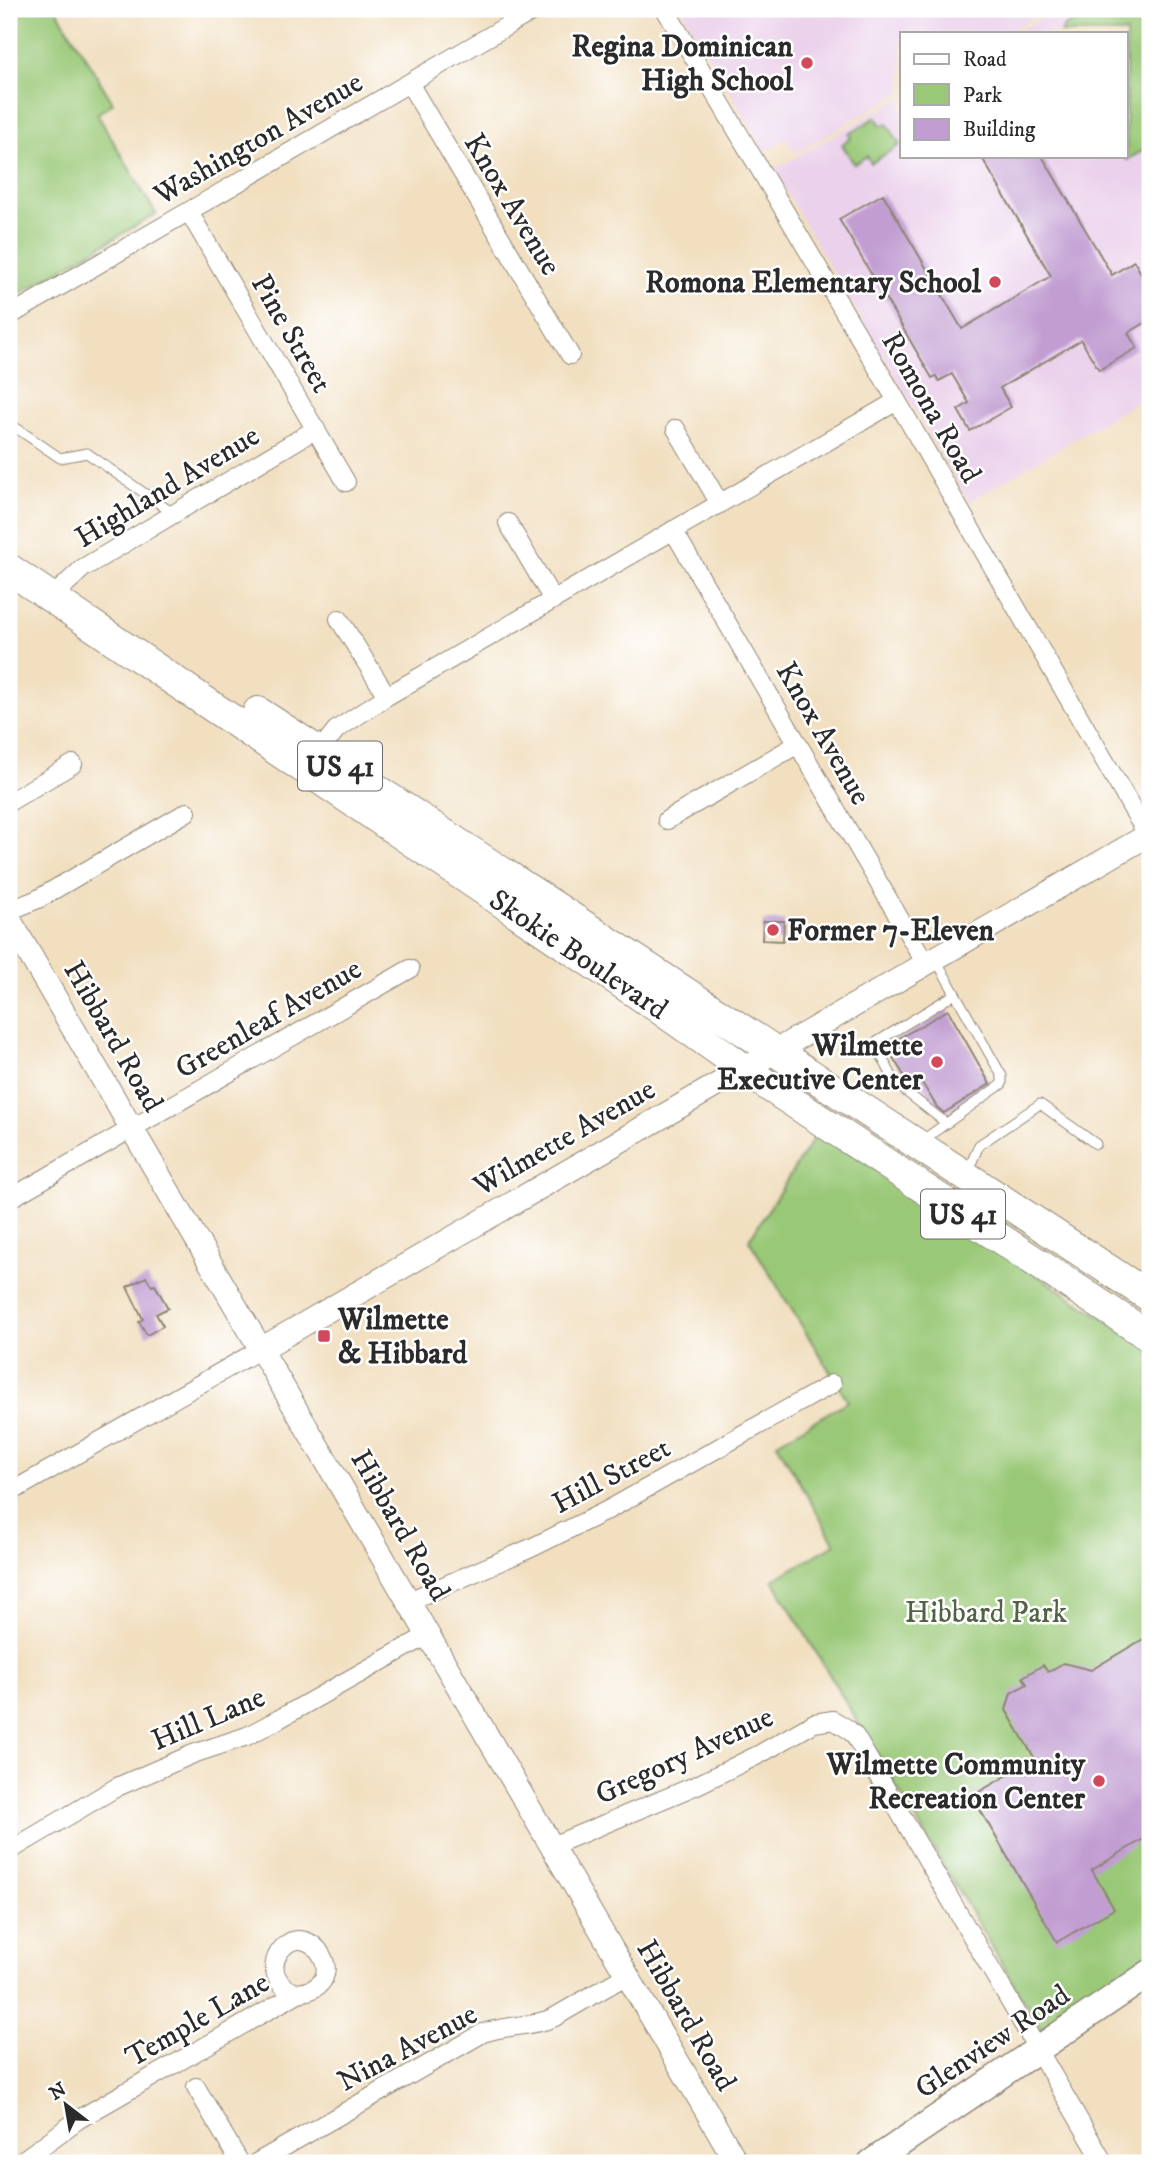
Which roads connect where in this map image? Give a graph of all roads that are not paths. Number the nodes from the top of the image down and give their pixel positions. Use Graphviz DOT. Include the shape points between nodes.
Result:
graph roads {
  1 [pos="536,9"];
  2 [pos="665,9"];
  3 [pos="409,83"];
  4 [pos="188,212"];
  5 [pos="9,316"];
  6 [pos="570,355"];
  7 [pos="897,401"];
  8 [pos="9,423"];
  9 [pos="316,429"];
  10 [pos="676,429"];
  11 [pos="346,482"];
  12 [pos="720,504"];
  13 [pos="174,514"];
  14 [pos="508,523"];
  15 [pos="673,530"];
  16 [pos="9,549"];
  17 [pos="9,569"];
  18 [pos="59,591"];
  19 [pos="553,600"];
  20 [pos="339,619"];
  21 [pos="387,696"];
  22 [pos="797,744"];
  23 [pos="313,761"];
  24 [pos="73,764"];
  25 [pos="9,802"];
  26 [pos="187,812"];
  27 [pos="667,820"];
  28 [pos="1149,835"];
  29 [pos="9,911"];
  30 [pos="9,919"];
  31 [pos="931,961"];
  32 [pos="410,970"];
  33 [pos="956,994"];
  34 [pos="776,1050"];
  35 [pos="744,1069"];
  36 [pos="946,1123"];
  37 [pos="132,1128"];
  38 [pos="918,1144"];
  39 [pos="1096,1144"];
  40 [pos="967,1176"];
  41 [pos="9,1199"];
  42 [pos="1150,1297"];
  43 [pos="1148,1331"];
  44 [pos="261,1349"];
  45 [pos="832,1384"];
  46 [pos="9,1493"];
  47 [pos="409,1601"];
  48 [pos="428,1635"];
  49 [pos="552,1846"];
  50 [pos="9,1851"];
  51 [pos="1150,1973"];
  52 [pos="627,1975"];
  53 [pos="298,1993"];
  54 [pos="1037,2050"];
  55 [pos="196,2087"];
  56 [pos="19,2163"];
  57 [pos="240,2163"];
  58 [pos="256,2163"];
  59 [pos="737,2163"];
  60 [pos="870,2163"];
  61 [pos="1104,2163"];
  1 -- 3 [label="street, Washington Avenue"];
  2 -- 7 [label="street, Romona Road"];
  3 -- 4 [label="street, Washington Avenue"];
  3 -- 6 [label="street, Knox Avenue"];
  4 -- 5 [label="street, Washington Avenue"];
  4 -- 9 [label="street, Pine Street"];
  7 -- 12 [label="street"];
  7 -- 28 [label="street, Romona Road"];
  8 -- 13 [label="lane" via="60,458 87,453"];
  9 -- 11 [label="street, Pine Street"];
  9 -- 13 [label="street, Highland Avenue"];
  10 -- 12 [label="street"];
  12 -- 15 [label="street"];
  13 -- 18 [label="street, Highland Avenue" via="83,568"];
  14 -- 19 [label="street"];
  15 -- 19 [label="street"];
  15 -- 22 [label="street, Knox Avenue"];
  16 -- 18 [label="main road, Skokie Boulevard / US 41"];
  17 -- 18 [label="main road, Skokie Boulevard / US 41"];
  18 -- 23 [label="main road, Skokie Boulevard / US 41"];
  19 -- 21 [label="street"];
  20 -- 21 [label="street"];
  21 -- 23 [label="street" via="336,730"];
  22 -- 27 [label="street"];
  22 -- 31 [label="street, Knox Avenue"];
  23 -- 34 [label="main road, Skokie Boulevard / US 41"];
  23 -- 35 [label="main road, Skokie Boulevard / US 41"];
  24 -- 25 [label="street"];
  26 -- 29 [label="street" via="38,899"];
  28 -- 31 [label="street, Wilmette Avenue"];
  30 -- 37 [label="street, Hibbard Road"];
  31 -- 33 [label="lane"];
  31 -- 34 [label="street, Wilmette Avenue"];
  32 -- 37 [label="street, Greenleaf Avenue"];
  33 -- 36 [label="lane" via="1002,1076 1002,1084"];
  33 -- 36 [label="lane" via="875,1043 896,1084"];
  34 -- 35 [label="street, Wilmette Avenue"];
  34 -- 38 [label="main road, Skokie Boulevard / US 41"];
  35 -- 43 [label="main road, Skokie Boulevard / US 41"];
  35 -- 44 [label="street, Wilmette Avenue"];
  36 -- 38 [label="lane"];
  37 -- 41 [label="street, Greenleaf Avenue"];
  37 -- 44 [label="street, Hibbard Road"];
  38 -- 40 [label="main road, Skokie Boulevard / US 41"];
  39 -- 40 [label="lane" via="1040,1104 979,1145"];
  40 -- 42 [label="main road, Skokie Boulevard / US 41"];
  44 -- 46 [label="street, Wilmette Avenue"];
  44 -- 47 [label="street, Hibbard Road"];
  45 -- 47 [label="street, Hill Street" via="608,1510"];
  47 -- 48 [label="street, Hibbard Road"];
  48 -- 49 [label="street, Hibbard Road"];
  48 -- 50 [label="street, Hill Lane" via="247,1735 117,1787"];
  49 -- 52 [label="street, Hibbard Road"];
  49 -- 54 [label="street, Gregory Avenue" via="697,1785 814,1723 841,1723 855,1736"];
  51 -- 54 [label="main road, Glenview Road"];
  52 -- 58 [label="street, Nina Avenue" via="542,2023 483,2033"];
  52 -- 59 [label="street, Hibbard Road"];
  53 -- 56 [label="street, Temple Lane" via="79,2119"];
  54 -- 60 [label="main road, Glenview Road"];
  54 -- 61 [label="street"];
  55 -- 57 [label="street"];
}
